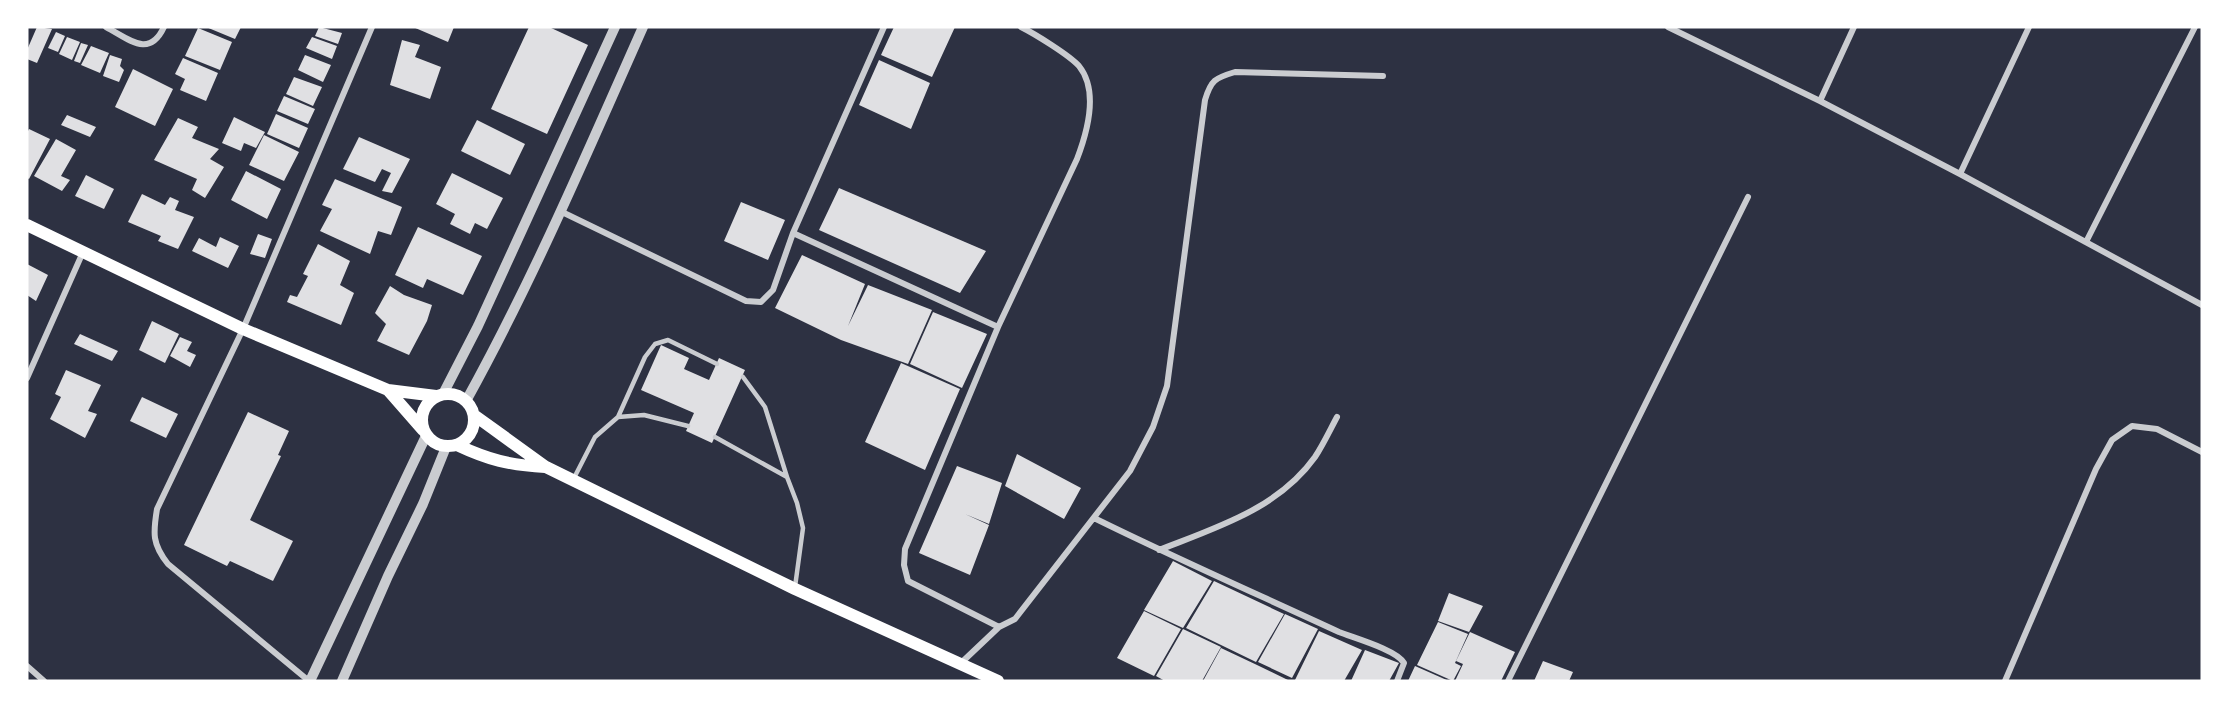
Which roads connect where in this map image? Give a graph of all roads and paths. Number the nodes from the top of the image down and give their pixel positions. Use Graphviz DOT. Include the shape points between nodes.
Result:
graph roads {
  1 [pos="106,27"];
  2 [pos="164,27"];
  3 [pos="372,27"];
  4 [pos="615,27"];
  5 [pos="643,27"];
  6 [pos="884,27"];
  7 [pos="1668,27"];
  8 [pos="1854,27"];
  9 [pos="2029,27"];
  10 [pos="2195,27"];
  11 [pos="1025,28"];
  12 [pos="1383,76"];
  13 [pos="1820,101"];
  14 [pos="1960,174"];
  15 [pos="1748,197"];
  16 [pos="562,212"];
  17 [pos="27,225"];
  18 [pos="793,233"];
  19 [pos="2086,242"];
  20 [pos="83,252"];
  21 [pos="2202,305"];
  22 [pos="998,327"];
  23 [pos="243,329"];
  24 [pos="717,364"];
  25 [pos="743,377"];
  26 [pos="27,378"];
  27 [pos="388,390"];
  28 [pos="439,395"];
  29 [pos="466,401"];
  30 [pos="474,415"];
  31 [pos="618,417"];
  32 [pos="1337,417"];
  33 [pos="688,426"];
  34 [pos="424,433"];
  35 [pos="715,437"];
  36 [pos="452,446"];
  37 [pos="2202,452"];
  38 [pos="546,467"];
  39 [pos="787,477"];
  40 [pos="573,480"];
  41 [pos="1094,518"];
  42 [pos="1159,550"];
  43 [pos="795,589"];
  44 [pos="999,627"];
  45 [pos="961,664"];
  46 [pos="27,666"];
  47 [pos="44,681"];
  48 [pos="309,681"];
  49 [pos="342,681"];
  50 [pos="998,681"];
  51 [pos="1397,681"];
  52 [pos="1508,681"];
  53 [pos="2005,681"];
  1 -- 2 [label="street" via="146,45 155,42"];
  3 -- 23 [label="street"];
  4 -- 28 [label="street" via="478,326"];
  5 -- 16 [label="street"];
  6 -- 18 [label="street"];
  7 -- 13 [label="street"];
  8 -- 13 [label="street"];
  9 -- 14 [label="street"];
  10 -- 19 [label="street"];
  11 -- 22 [label="street" via="1079,66 1087,83 1090,113 1077,159"];
  12 -- 41 [label="street" via="1235,72 1220,76 1209,85 1167,386 1153,427 1130,471"];
  13 -- 14 [label="street"];
  14 -- 19 [label="street"];
  15 -- 52 [label="street"];
  16 -- 18 [label="street" via="746,301 761,302 773,290"];
  16 -- 29 [label="street"];
  17 -- 20 [label="main road"];
  18 -- 22 [label="street"];
  19 -- 21 [label="street"];
  20 -- 23 [label="main road"];
  20 -- 26 [label="street"];
  22 -- 44 [label="street" via="905,549 904,565 908,581"];
  23 -- 27 [label="main road"];
  23 -- 48 [label="street" via="157,509 153,533 168,564"];
  24 -- 31 [label="lane" via="668,340 655,344 645,357"];
  25 -- 39 [label="lane" via="765,407"];
  27 -- 28 [label="main road"];
  27 -- 34 [label="main road"];
  28 -- 29 [label="main road" via="453,394"];
  28 -- 34 [label="main road" via="423,411"];
  29 -- 30 [label="main road"];
  30 -- 36 [label="main road" via="471,433"];
  30 -- 38 [label="main road"];
  31 -- 33 [label="lane" via="644,415"];
  31 -- 40 [label="lane" via="595,437"];
  32 -- 42 [label="street" via="1315,457 1291,484 1246,515"];
  34 -- 36 [label="main road" via="439,445"];
  34 -- 48 [label="street"];
  35 -- 39 [label="lane"];
  36 -- 38 [label="main road" via="513,465"];
  36 -- 49 [label="street"];
  37 -- 53 [label="street" via="2157,429 2132,426 2112,440"];
  38 -- 40 [label="main road"];
  39 -- 43 [label="lane" via="803,528"];
  40 -- 43 [label="main road"];
  41 -- 42 [label="street"];
  41 -- 44 [label="street" via="1015,619"];
  42 -- 51 [label="street" via="1395,654 1404,663"];
  43 -- 45 [label="main road"];
  44 -- 45 [label="street"];
  45 -- 50 [label="main road"];
  46 -- 47 [label="street"];
}
